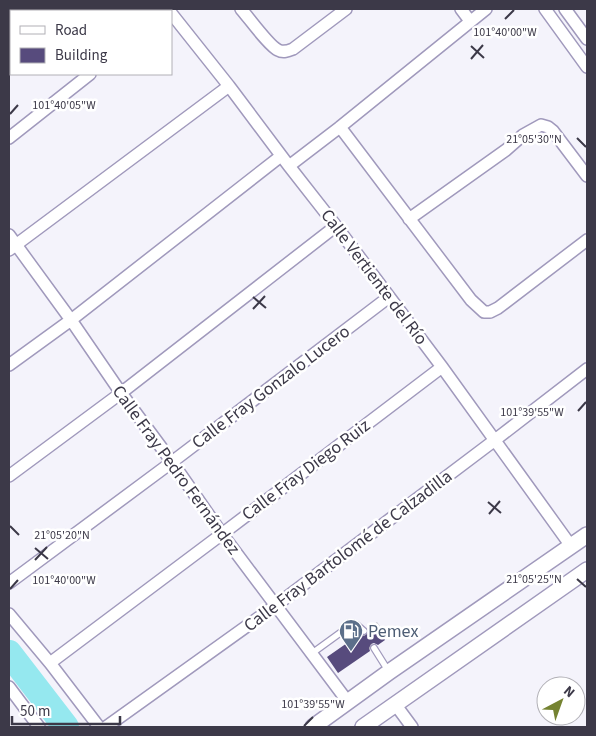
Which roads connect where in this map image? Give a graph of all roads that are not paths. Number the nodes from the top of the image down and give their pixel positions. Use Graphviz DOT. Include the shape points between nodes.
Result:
graph roads {
  1 [pos="241,9"];
  2 [pos="346,9"];
  3 [pos="461,9"];
  4 [pos="486,9"];
  5 [pos="545,9"];
  6 [pos="565,9"];
  7 [pos="172,14"];
  8 [pos="470,21"];
  9 [pos="587,37"];
  10 [pos="587,67"];
  11 [pos="89,75"];
  12 [pos="229,86"];
  13 [pos="340,127"];
  14 [pos="9,138"];
  15 [pos="281,156"];
  16 [pos="289,166"];
  17 [pos="587,176"];
  18 [pos="409,219"];
  19 [pos="336,226"];
  20 [pos="9,235"];
  21 [pos="587,240"];
  22 [pos="13,247"];
  23 [pos="389,298"];
  24 [pos="70,320"];
  25 [pos="9,365"];
  26 [pos="442,367"];
  27 [pos="587,369"];
  28 [pos="120,393"];
  29 [pos="495,440"];
  30 [pos="172,462"];
  31 [pos="9,476"];
  32 [pos="222,534"];
  33 [pos="587,535"];
  34 [pos="571,546"];
  35 [pos="587,570"];
  36 [pos="9,583"];
  37 [pos="275,606"];
  38 [pos="9,614"];
  39 [pos="364,632"];
  40 [pos="374,648"];
  41 [pos="311,654"];
  42 [pos="50,663"];
  43 [pos="389,672"];
  44 [pos="9,687"];
  45 [pos="348,702"];
  46 [pos="396,704"];
  47 [pos="39,727"];
  48 [pos="99,727"];
  49 [pos="106,727"];
  50 [pos="313,727"];
  51 [pos="363,727"];
  52 [pos="412,727"];
  1 -- 2 [label="street" via="273,47 283,52 289,51"];
  3 -- 8 [label="street"];
  4 -- 8 [label="street"];
  5 -- 10 [label="street"];
  6 -- 9 [label="street"];
  7 -- 12 [label="street, Calle Vertiente del Río"];
  8 -- 13 [label="street"];
  11 -- 14 [label="street"];
  12 -- 15 [label="street, Calle Vertiente del Río"];
  12 -- 22 [label="street"];
  13 -- 16 [label="street"];
  13 -- 18 [label="street"];
  15 -- 16 [label="street, Calle Vertiente del Río"];
  15 -- 24 [label="street"];
  16 -- 19 [label="street, Calle Vertiente del Río"];
  17 -- 18 [label="street" via="553,131 541,125"];
  18 -- 21 [label="street" via="471,300 484,312 498,308"];
  19 -- 23 [label="street, Calle Vertiente del Río"];
  19 -- 28 [label="street"];
  20 -- 22 [label="street, Calle Fray Pedro Fernández"];
  22 -- 24 [label="street, Calle Fray Pedro Fernández"];
  23 -- 26 [label="street, Calle Vertiente del Río"];
  23 -- 30 [label="street, Calle Fray Gonzalo Lucero"];
  24 -- 25 [label="street"];
  24 -- 28 [label="street, Calle Fray Pedro Fernández"];
  26 -- 29 [label="street, Calle Vertiente del Río"];
  26 -- 32 [label="street, Calle Fray Diego Ruiz"];
  27 -- 29 [label="street, Calle Fray Bartolomé de Calzadilla"];
  28 -- 30 [label="street, Calle Fray Pedro Fernández"];
  28 -- 31 [label="street"];
  29 -- 34 [label="street, Calle Vertiente del Río"];
  29 -- 37 [label="street, Calle Fray Bartolomé de Calzadilla"];
  30 -- 32 [label="street, Calle Fray Pedro Fernández"];
  30 -- 36 [label="street, Calle Fray Gonzalo Lucero"];
  32 -- 37 [label="street, Calle Fray Pedro Fernández"];
  32 -- 42 [label="street, Calle Fray Diego Ruiz"];
  33 -- 34 [label="main road"];
  34 -- 43 [label="main road"];
  35 -- 46 [label="main road"];
  37 -- 41 [label="street, Calle Fray Pedro Fernández"];
  37 -- 49 [label="street, Calle Fray Bartolomé de Calzadilla"];
  38 -- 42 [label="street"];
  39 -- 41 [label="lane" via="357,625 351,625"];
  40 -- 43 [label="lane"];
  41 -- 45 [label="street, Calle Fray Pedro Fernández"];
  42 -- 48 [label="street"];
  43 -- 45 [label="main road"];
  44 -- 47 [label="street"];
  45 -- 50 [label="main road"];
  46 -- 51 [label="main road"];
  46 -- 52 [label="street"];
}
